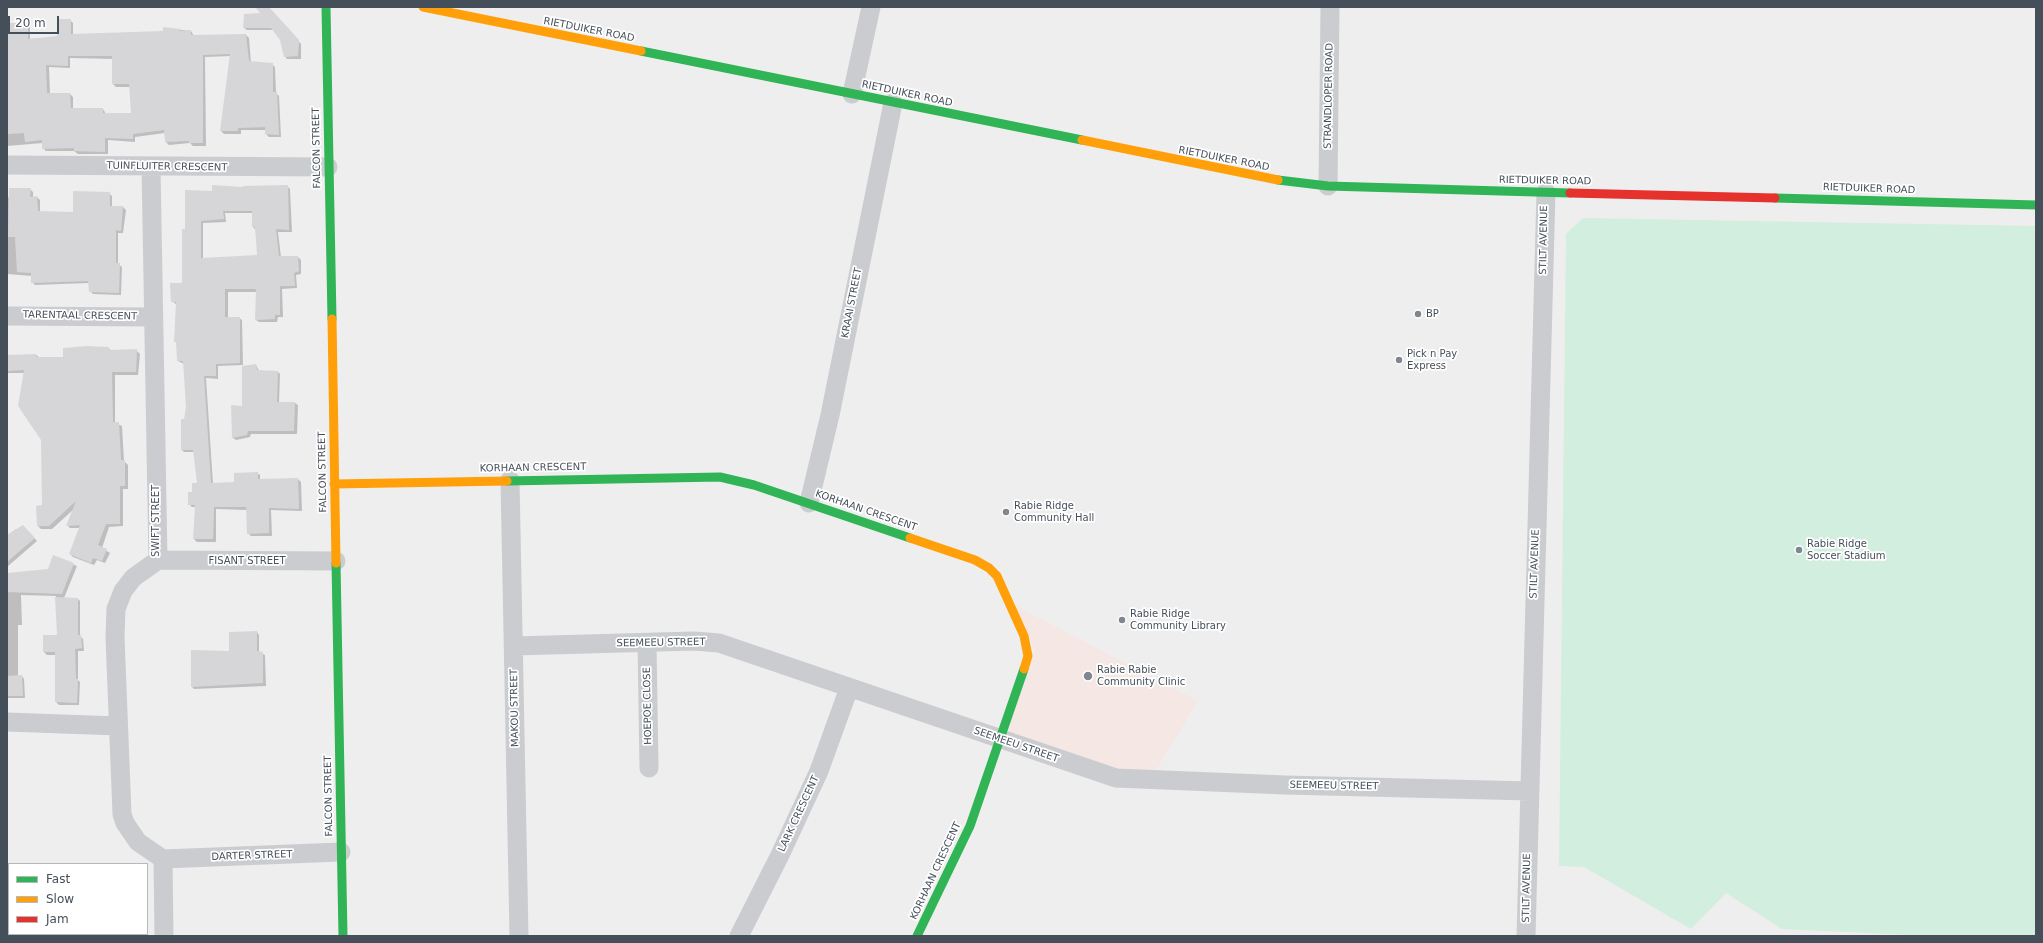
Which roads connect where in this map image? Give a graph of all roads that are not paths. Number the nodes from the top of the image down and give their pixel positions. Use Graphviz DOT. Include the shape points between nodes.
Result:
graph roads {
  1 [pos="326,7"];
  2 [pos="423,7"];
  3 [pos="871,7"];
  4 [pos="1330,7"];
  5 [pos="852,94"];
  6 [pos="893,103"];
  7 [pos="7,165"];
  8 [pos="152,167"];
  9 [pos="328,167"];
  10 [pos="1328,186"];
  11 [pos="1546,192"];
  12 [pos="2036,205"];
  13 [pos="7,316"];
  14 [pos="153,317"];
  15 [pos="510,480"];
  16 [pos="334,484"];
  17 [pos="809,503"];
  18 [pos="158,560"];
  19 [pos="336,561"];
  20 [pos="647,643"];
  21 [pos="514,646"];
  22 [pos="849,688"];
  23 [pos="7,722"];
  24 [pos="118,726"];
  25 [pos="1001,740"];
  26 [pos="649,768"];
  27 [pos="1530,791"];
  28 [pos="341,852"];
  29 [pos="163,859"];
  30 [pos="164,936"];
  31 [pos="343,936"];
  32 [pos="519,936"];
  33 [pos="739,936"];
  34 [pos="917,936"];
  35 [pos="1526,936"];
  1 -- 9 [label="street, FALCON STREET"];
  2 -- 5 [label="street, RIETDUIKER ROAD"];
  3 -- 5 [label="street"];
  4 -- 10 [label="street, STRANDLOPER ROAD"];
  5 -- 6 [label="street, RIETDUIKER ROAD"];
  6 -- 10 [label="street, RIETDUIKER ROAD" via="1249,175"];
  6 -- 17 [label="street, KRAAI STREET" via="830,415"];
  7 -- 8 [label="street, TUINFLUITER CRESCENT"];
  8 -- 9 [label="street, TUINFLUITER CRESCENT"];
  8 -- 14 [label="street, SWIFT STREET"];
  9 -- 16 [label="street, FALCON STREET"];
  10 -- 11 [label="street, RIETDUIKER ROAD"];
  11 -- 12 [label="street, RIETDUIKER ROAD"];
  11 -- 27 [label="street, STILT AVENUE"];
  13 -- 14 [label="street, TARENTAAL CRESCENT"];
  14 -- 18 [label="street, SWIFT STREET"];
  15 -- 16 [label="street, KORHAAN CRESCENT"];
  15 -- 17 [label="street, KORHAAN CRESCENT" via="720,477"];
  15 -- 21 [label="street, MAKOU STREET"];
  16 -- 19 [label="street, FALCON STREET"];
  17 -- 25 [label="street, KORHAAN CRESCENT" via="975,560 989,568 996,576 1024,636 1028,656"];
  18 -- 19 [label="street, FISANT STREET"];
  18 -- 24 [label="street, SWIFT STREET" via="129,582 116,609"];
  19 -- 28 [label="street, FALCON STREET"];
  20 -- 21 [label="street, SEEMEEU STREET"];
  20 -- 22 [label="street, SEEMEEU STREET" via="719,643"];
  20 -- 26 [label="street, HOEPOE CLOSE"];
  21 -- 32 [label="street, MAKOU STREET"];
  22 -- 25 [label="street, SEEMEEU STREET"];
  22 -- 33 [label="street, LARK CRESCENT" via="816,778"];
  23 -- 24 [label="street"];
  24 -- 29 [label="street, SWIFT STREET" via="121,803 125,823 138,842"];
  25 -- 27 [label="street, SEEMEEU STREET" via="1124,779"];
  25 -- 34 [label="street, KORHAAN CRESCENT" via="960,850"];
  27 -- 35 [label="street, STILT AVENUE"];
  28 -- 29 [label="street, DARTER STREET"];
  28 -- 31 [label="street, FALCON STREET"];
  29 -- 30 [label="street"];
}
